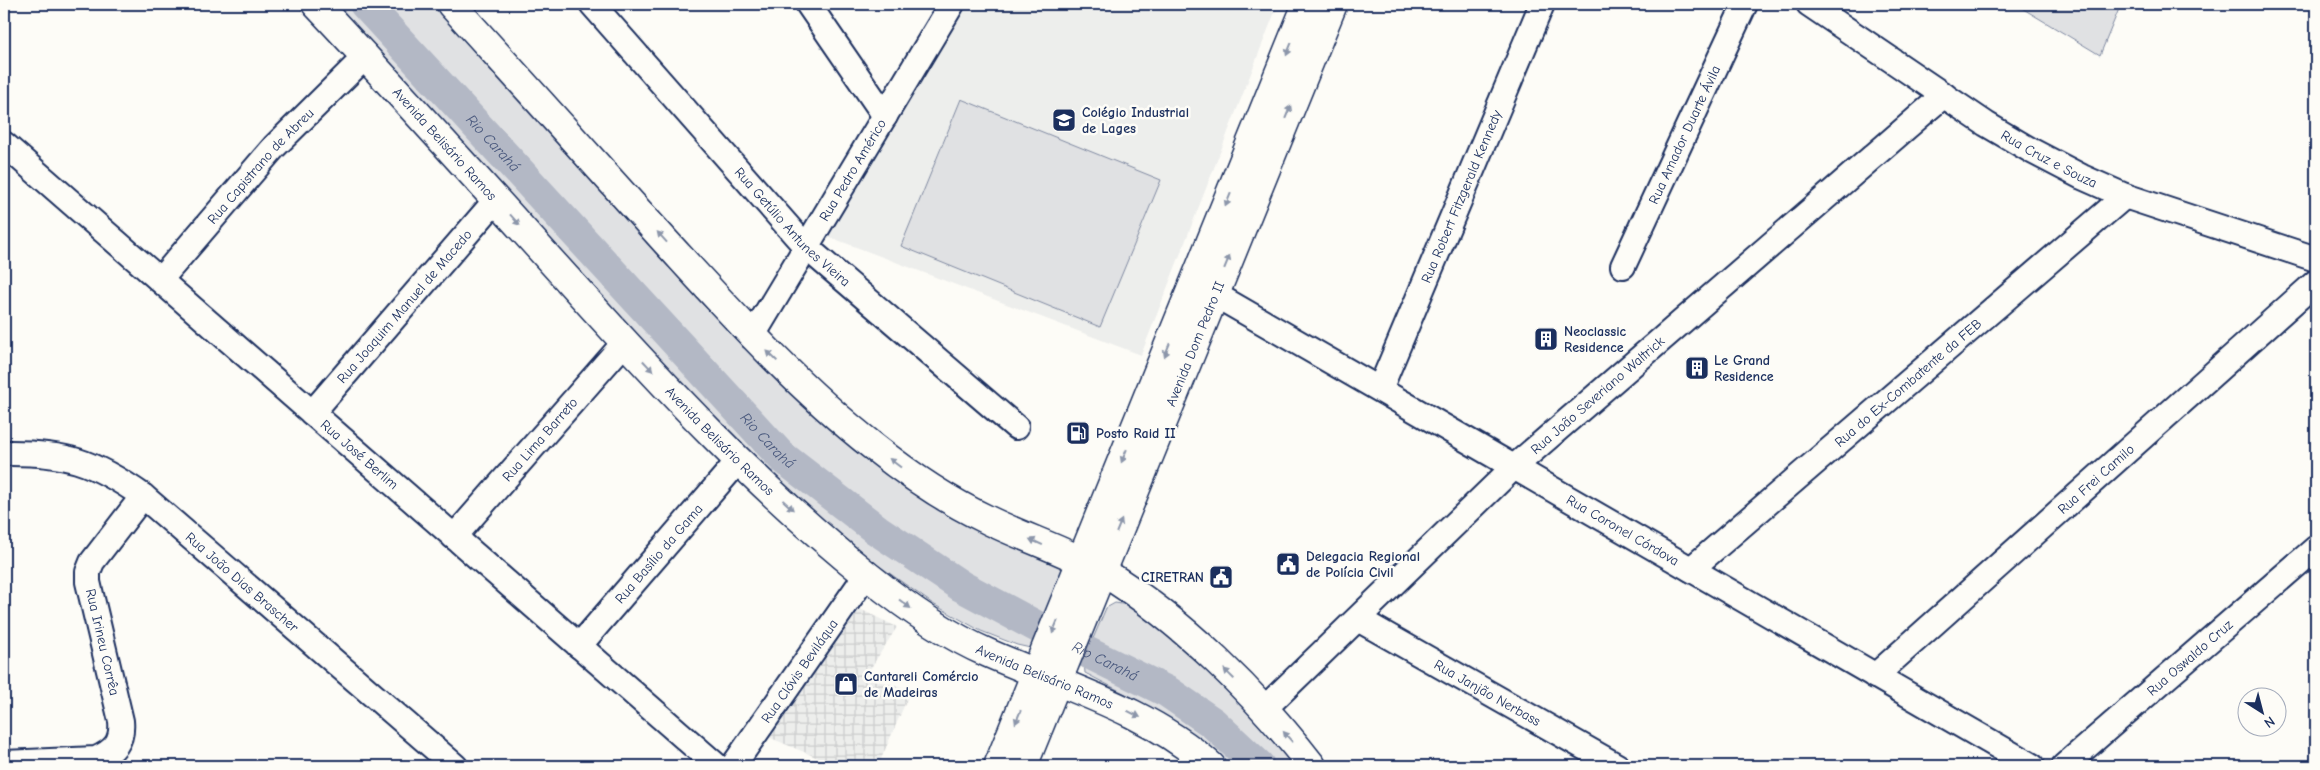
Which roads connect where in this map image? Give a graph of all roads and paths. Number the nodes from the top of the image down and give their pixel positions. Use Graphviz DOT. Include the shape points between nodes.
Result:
graph roads {
  1 [pos="316,4"];
  2 [pos="592,4"];
  3 [pos="808,4"];
  4 [pos="952,4"];
  5 [pos="1307,4"];
  6 [pos="1332,4"];
  7 [pos="1542,4"];
  8 [pos="1745,4"];
  9 [pos="459,6"];
  10 [pos="1821,7"];
  11 [pos="366,56"];
  12 [pos="1944,95"];
  13 [pos="885,116"];
  14 [pos="7,150"];
  15 [pos="2125,196"];
  16 [pos="496,200"];
  17 [pos="806,247"];
  18 [pos="2316,259"];
  19 [pos="1624,266"];
  20 [pos="160,280"];
  21 [pos="2316,282"];
  22 [pos="1214,294"];
  23 [pos="752,337"];
  24 [pos="625,342"];
  25 [pos="1380,389"];
  26 [pos="312,412"];
  27 [pos="1016,427"];
  28 [pos="4,453"];
  29 [pos="739,460"];
  30 [pos="1514,467"];
  31 [pos="143,496"];
  32 [pos="454,536"];
  33 [pos="2316,548"];
  34 [pos="1091,566"];
  35 [pos="1691,569"];
  36 [pos="866,575"];
  37 [pos="1358,619"];
  38 [pos="579,646"];
  39 [pos="1049,670"];
  40 [pos="1875,676"];
  41 [pos="1264,709"];
  42 [pos="4,763"];
  43 [pos="1204,764"];
  44 [pos="455,766"];
  45 [pos="717,766"];
  46 [pos="733,766"];
  47 [pos="998,766"];
  48 [pos="1023,766"];
  49 [pos="1312,766"];
  50 [pos="1617,766"];
  51 [pos="2032,766"];
  52 [pos="2064,766"];
  1 -- 11 [label="main road, Avenida Belisário Ramos"];
  2 -- 17 [label="street, Rua Getúlio Antunes Vieira"];
  3 -- 13 [label="street"];
  4 -- 13 [label="street, Rua Pedro Américo"];
  5 -- 34 [label="main road, Avenida Dom Pedro II, one-way"];
  22 -- 6 [label="main road, Avenida Dom Pedro II, one-way"];
  7 -- 25 [label="street, Rua Robert Fitzgerald Kennedy"];
  8 -- 19 [label="street, Rua Amador Duarte Ávila"];
  23 -- 9 [label="main road, one-way"];
  10 -- 12 [label="street, Rua Cruz e Souza"];
  11 -- 16 [label="main road, Avenida Belisário Ramos"];
  11 -- 20 [label="street, Rua Capistrano de Abreu" via="274,147"];
  12 -- 15 [label="street, Rua Cruz e Souza" via="2032,151"];
  12 -- 30 [label="street, Rua João Severiano Waltrick"];
  13 -- 17 [label="street, Rua Pedro Américo"];
  14 -- 20 [label="street, Rua José Berlim"];
  15 -- 18 [label="street, Rua Cruz e Souza"];
  15 -- 35 [label="street, Rua do Ex-Combatente da FEB"];
  16 -- 24 [label="main road, Avenida Belisário Ramos, one-way"];
  16 -- 26 [label="street, Rua Joaquim Manuel de Macedo"];
  17 -- 23 [label="street, Rua Pedro Américo"];
  17 -- 27 [label="street, Rua Getúlio Antunes Vieira"];
  20 -- 26 [label="street, Rua José Berlim"];
  21 -- 40 [label="street, Rua Frei Camilo"];
  22 -- 25 [label="street, Rua Coronel Córdova"];
  34 -- 22 [label="main road, Avenida Dom Pedro II, one-way"];
  34 -- 23 [label="main road, one-way" via="986,519 916,479 832,412"];
  24 -- 29 [label="main road, Avenida Belisário Ramos, one-way"];
  24 -- 32 [label="street, Rua Lima Barreto"];
  25 -- 30 [label="street, Rua Coronel Córdova"];
  26 -- 32 [label="street, Rua José Berlim"];
  28 -- 31 [label="street, Rua João Dias Brascher" via="65,457 90,464"];
  29 -- 36 [label="main road, Avenida Belisário Ramos, one-way"];
  29 -- 38 [label="street, Rua Basílio da Gama"];
  30 -- 35 [label="street, Rua Coronel Córdova"];
  30 -- 37 [label="street, Rua João Severiano Waltrick"];
  31 -- 42 [label="street, Rua Irineu Corrêa" via="92,562 88,572 122,721 119,744 110,753 96,759"];
  31 -- 44 [label="street, Rua João Dias Brascher"];
  32 -- 38 [label="street, Rua José Berlim"];
  33 -- 52 [label="street, Rua Oswaldo Cruz"];
  34 -- 39 [label="main road, Avenida Dom Pedro II"];
  41 -- 34 [label="main road, one-way" via="1185,633 1146,601"];
  35 -- 40 [label="street, Rua Coronel Córdova"];
  36 -- 39 [label="main road, Avenida Belisário Ramos, one-way" via="913,611 951,634 986,652"];
  36 -- 46 [label="street, Rua Clóvis Beviláqua"];
  37 -- 41 [label="street, Rua João Severiano Waltrick"];
  37 -- 50 [label="street, Rua Janjão Nerbass"];
  38 -- 45 [label="street, Rua José Berlim"];
  39 -- 43 [label="main road, Avenida Belisário Ramos, one-way" via="1176,738"];
  39 -- 47 [label="main road, Avenida Dom Pedro II, one-way"];
  39 -- 48 [label="main road, Avenida Dom Pedro II"];
  40 -- 51 [label="street, Rua Coronel Córdova"];
  49 -- 41 [label="main road, one-way"];
}
